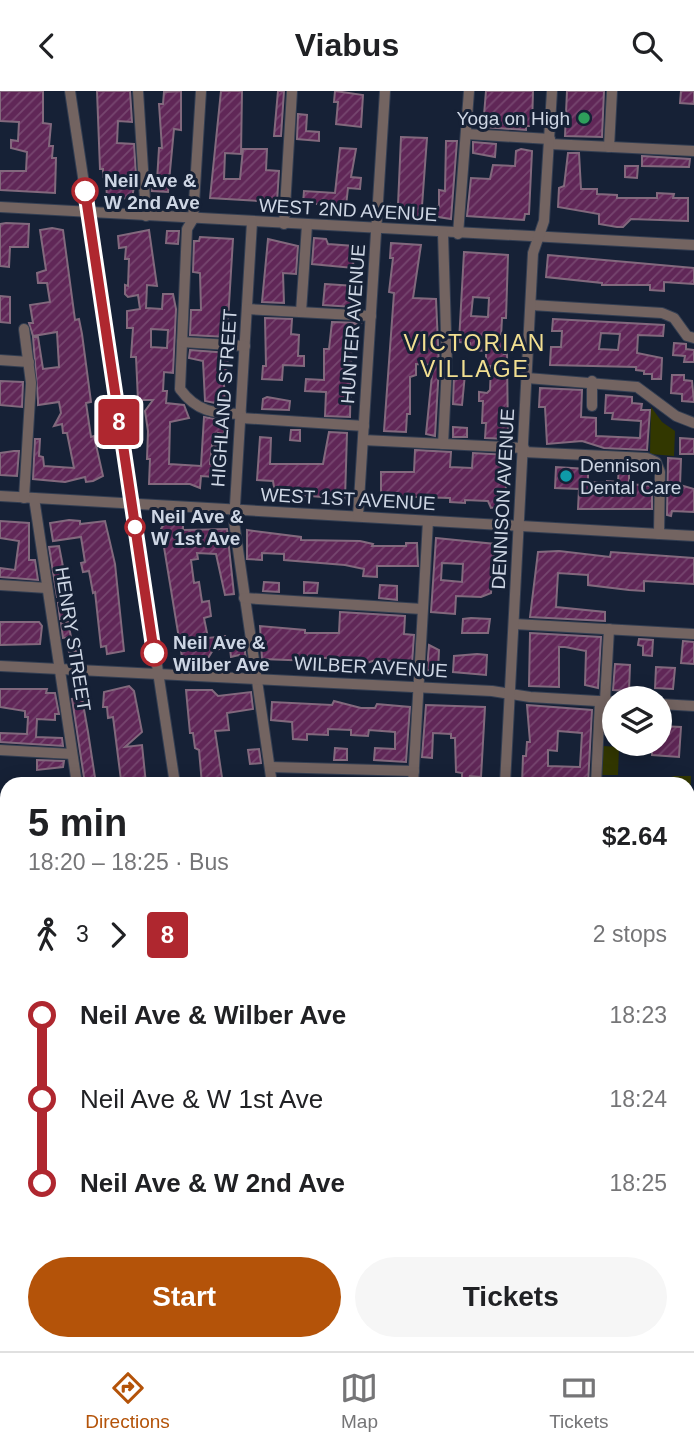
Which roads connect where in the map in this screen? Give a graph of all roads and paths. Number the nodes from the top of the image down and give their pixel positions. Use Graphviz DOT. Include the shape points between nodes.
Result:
graph roads {
  1 [pos="70,91"];
  2 [pos="138,91"];
  3 [pos="201,91"];
  4 [pos="292,91"];
  5 [pos="385,91"];
  6 [pos="469,91"];
  7 [pos="552,91"];
  8 [pos="611,91"];
  9 [pos="466,134"];
  10 [pos="550,141"];
  11 [pos="609,146"];
  12 [pos="694,151"];
  13 [pos="0,207"];
  14 [pos="88,212"];
  15 [pos="146,216"];
  16 [pos="193,219"];
  17 [pos="252,222"];
  18 [pos="285,223"];
  19 [pos="307,225"];
  20 [pos="376,229"];
  21 [pos="443,233"];
  22 [pos="458,234"];
  23 [pos="537,237"];
  24 [pos="694,245"];
  25 [pos="531,305"];
  26 [pos="247,309"];
  27 [pos="301,312"];
  28 [pos="371,316"];
  29 [pos="24,330"];
  30 [pos="694,338"];
  31 [pos="181,342"];
  32 [pos="245,347"];
  33 [pos="0,360"];
  34 [pos="29,362"];
  35 [pos="527,378"];
  36 [pos="592,381"];
  37 [pos="592,407"];
  38 [pos="241,416"];
  39 [pos="694,423"];
  40 [pos="364,426"];
  41 [pos="363,440"];
  42 [pos="443,444"];
  43 [pos="524,450"];
  44 [pos="0,496"];
  45 [pos="29,498"];
  46 [pos="131,503"];
  47 [pos="234,510"];
  48 [pos="358,516"];
  49 [pos="428,521"];
  50 [pos="520,526"];
  51 [pos="659,534"];
  52 [pos="694,536"];
  53 [pos="0,585"];
  54 [pos="47,588"];
  55 [pos="244,598"];
  56 [pos="422,608"];
  57 [pos="514,624"];
  58 [pos="609,629"];
  59 [pos="694,634"];
  60 [pos="0,666"];
  61 [pos="60,669"];
  62 [pos="158,674"];
  63 [pos="257,679"];
  64 [pos="607,686"];
  65 [pos="419,687"];
  66 [pos="510,694"];
  67 [pos="602,701"];
  68 [pos="672,705"];
  69 [pos="694,706"];
  70 [pos="602,734"];
  71 [pos="0,750"];
  72 [pos="72,754"];
  73 [pos="270,767"];
  74 [pos="414,771"];
  75 [pos="76,777"];
  76 [pos="174,777"];
  77 [pos="271,777"];
  78 [pos="414,777"];
  79 [pos="505,777"];
  80 [pos="597,777"];
  1 -- 14 [label="street"];
  2 -- 15 [label="street"];
  3 -- 16 [label="street"];
  4 -- 18 [label="street"];
  5 -- 20 [label="street, HUNTER AVENUE"];
  6 -- 9 [label="street"];
  7 -- 10 [label="street, DENNISON AVENUE"];
  8 -- 11 [label="street"];
  9 -- 10 [label="street"];
  9 -- 22 [label="street"];
  10 -- 11 [label="street"];
  10 -- 23 [label="street, DENNISON AVENUE" via="544,221"];
  11 -- 12 [label="street"];
  13 -- 14 [label="street, WEST 2ND AVENUE"];
  14 -- 15 [label="street, WEST 2ND AVENUE"];
  14 -- 46 [label="street"];
  15 -- 16 [label="street, WEST 2ND AVENUE"];
  16 -- 17 [label="street, WEST 2ND AVENUE"];
  16 -- 31 [label="street" via="187,229"];
  17 -- 18 [label="street, WEST 2ND AVENUE"];
  17 -- 26 [label="street, HIGHLAND STREET"];
  18 -- 19 [label="street, WEST 2ND AVENUE"];
  19 -- 20 [label="street, WEST 2ND AVENUE"];
  19 -- 27 [label="street"];
  20 -- 21 [label="street, WEST 2ND AVENUE"];
  20 -- 28 [label="street, HUNTER AVENUE"];
  21 -- 22 [label="street, WEST 2ND AVENUE"];
  21 -- 42 [label="street" via="447,366"];
  22 -- 23 [label="street, WEST 2ND AVENUE"];
  23 -- 24 [label="street, WEST 2ND AVENUE"];
  23 -- 25 [label="street, DENNISON AVENUE"];
  25 -- 30 [label="street" via="662,313"];
  25 -- 35 [label="street, DENNISON AVENUE"];
  26 -- 27 [label="street"];
  26 -- 32 [label="street, HIGHLAND STREET"];
  27 -- 28 [label="street"];
  28 -- 40 [label="street, HUNTER AVENUE"];
  29 -- 34 [label="street, HENRY STREET"];
  31 -- 32 [label="street"];
  31 -- 38 [label="street" via="180,390 192,405"];
  32 -- 38 [label="street, HIGHLAND STREET"];
  33 -- 34 [label="street"];
  34 -- 45 [label="street, HENRY STREET"];
  35 -- 36 [label="street"];
  35 -- 43 [label="street, DENNISON AVENUE"];
  36 -- 37 [label="street"];
  36 -- 39 [label="street" via="638,387 676,416"];
  38 -- 40 [label="street"];
  38 -- 47 [label="street, HIGHLAND STREET"];
  40 -- 41 [label="street, HUNTER AVENUE"];
  41 -- 42 [label="street"];
  41 -- 48 [label="street, HUNTER AVENUE"];
  42 -- 43 [label="street"];
  43 -- 50 [label="street, DENNISON AVENUE"];
  43 -- 51 [label="street" via="652,459 660,468"];
  44 -- 45 [label="street, WEST 1ST AVENUE"];
  45 -- 46 [label="street, WEST 1ST AVENUE"];
  45 -- 54 [label="street, HENRY STREET"];
  46 -- 47 [label="street, WEST 1ST AVENUE"];
  46 -- 62 [label="street"];
  47 -- 48 [label="street, WEST 1ST AVENUE"];
  47 -- 55 [label="street, HIGHLAND STREET"];
  48 -- 49 [label="street, WEST 1ST AVENUE"];
  49 -- 50 [label="street, WEST 1ST AVENUE"];
  49 -- 56 [label="street"];
  50 -- 51 [label="street, WEST 1ST AVENUE"];
  50 -- 57 [label="street, DENNISON AVENUE"];
  51 -- 52 [label="street, WEST 1ST AVENUE"];
  53 -- 54 [label="street"];
  54 -- 61 [label="street, HENRY STREET"];
  55 -- 56 [label="street"];
  55 -- 63 [label="street, HIGHLAND STREET"];
  56 -- 65 [label="street"];
  57 -- 58 [label="street"];
  57 -- 66 [label="street, DENNISON AVENUE"];
  58 -- 59 [label="street"];
  58 -- 64 [label="street"];
  60 -- 61 [label="street, WILBER AVENUE"];
  61 -- 62 [label="street, WILBER AVENUE"];
  61 -- 72 [label="street, HENRY STREET"];
  62 -- 63 [label="street, WILBER AVENUE"];
  62 -- 76 [label="street"];
  63 -- 65 [label="street, WILBER AVENUE"];
  63 -- 73 [label="street, HIGHLAND STREET"];
  65 -- 66 [label="street, WILBER AVENUE"];
  65 -- 74 [label="street"];
  66 -- 67 [label="street, WILBER AVENUE"];
  66 -- 79 [label="street, DENNISON AVENUE"];
  68 -- 69 [label="street"];
  70 -- 80 [label="street"];
  71 -- 72 [label="street"];
  72 -- 75 [label="street, HENRY STREET"];
  73 -- 74 [label="street"];
  73 -- 77 [label="street, HIGHLAND STREET"];
  74 -- 78 [label="street"];
}
